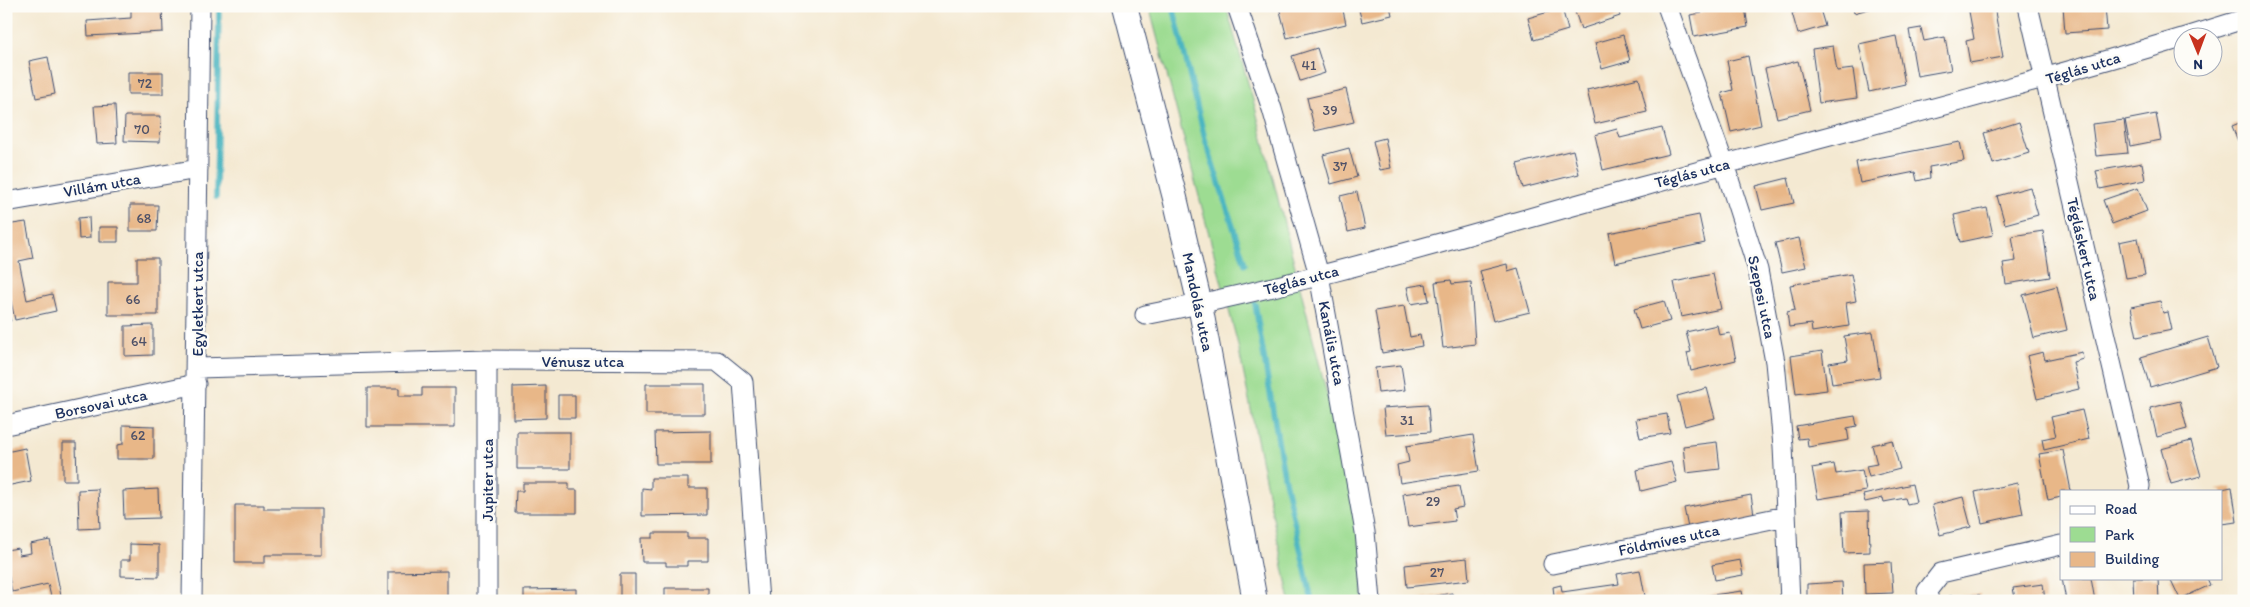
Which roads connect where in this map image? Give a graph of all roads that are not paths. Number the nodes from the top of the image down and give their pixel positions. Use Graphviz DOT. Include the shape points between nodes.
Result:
graph roads {
  1 [pos="200,6"];
  2 [pos="1125,6"];
  3 [pos="1237,6"];
  4 [pos="1667,6"];
  5 [pos="2028,6"];
  6 [pos="2244,19"];
  7 [pos="2215,28"];
  8 [pos="2172,41"];
  9 [pos="2045,80"];
  10 [pos="1724,164"];
  11 [pos="198,169"];
  12 [pos="6,202"];
  13 [pos="1319,275"];
  14 [pos="1200,305"];
  15 [pos="1144,316"];
  16 [pos="487,360"];
  17 [pos="196,376"];
  18 [pos="6,424"];
  19 [pos="2139,490"];
  20 [pos="1786,516"];
  21 [pos="2060,545"];
  22 [pos="1553,564"];
  23 [pos="192,601"];
  24 [pos="487,601"];
  25 [pos="759,601"];
  26 [pos="1255,601"];
  27 [pos="1371,601"];
  28 [pos="1790,601"];
  29 [pos="1929,601"];
  1 -- 11 [label="street, Egyletkert utca"];
  2 -- 14 [label="street, Mandolás utca"];
  3 -- 13 [label="street, Kanális utca" via="1272,109"];
  4 -- 10 [label="street, Szepesi utca"];
  5 -- 9 [label="street, Tégláskert utca"];
  6 -- 7 [label="street, Téglás utca"];
  8 -- 9 [label="street, Téglás utca"];
  9 -- 10 [label="street, Téglás utca"];
  9 -- 19 [label="street, Tégláskert utca"];
  10 -- 13 [label="street, Téglás utca"];
  10 -- 20 [label="street, Szepesi utca" via="1758,270 1775,362"];
  11 -- 12 [label="street, Villám utca"];
  11 -- 17 [label="street, Egyletkert utca"];
  13 -- 14 [label="street, Téglás utca"];
  13 -- 27 [label="street, Kanális utca" via="1366,532"];
  14 -- 15 [label="street, Téglás utca"];
  14 -- 26 [label="street, Mandolás utca"];
  16 -- 17 [label="street, Vénusz utca"];
  16 -- 24 [label="street, Jupiter utca"];
  16 -- 25 [label="street, Vénusz utca" via="717,361 743,382"];
  17 -- 18 [label="street, Borsovai utca"];
  17 -- 23 [label="street, Egyletkert utca"];
  20 -- 22 [label="street, Földmíves utca"];
  20 -- 28 [label="street, Szepesi utca"];
  21 -- 29 [label="street" via="1941,573 1927,591"];
}
